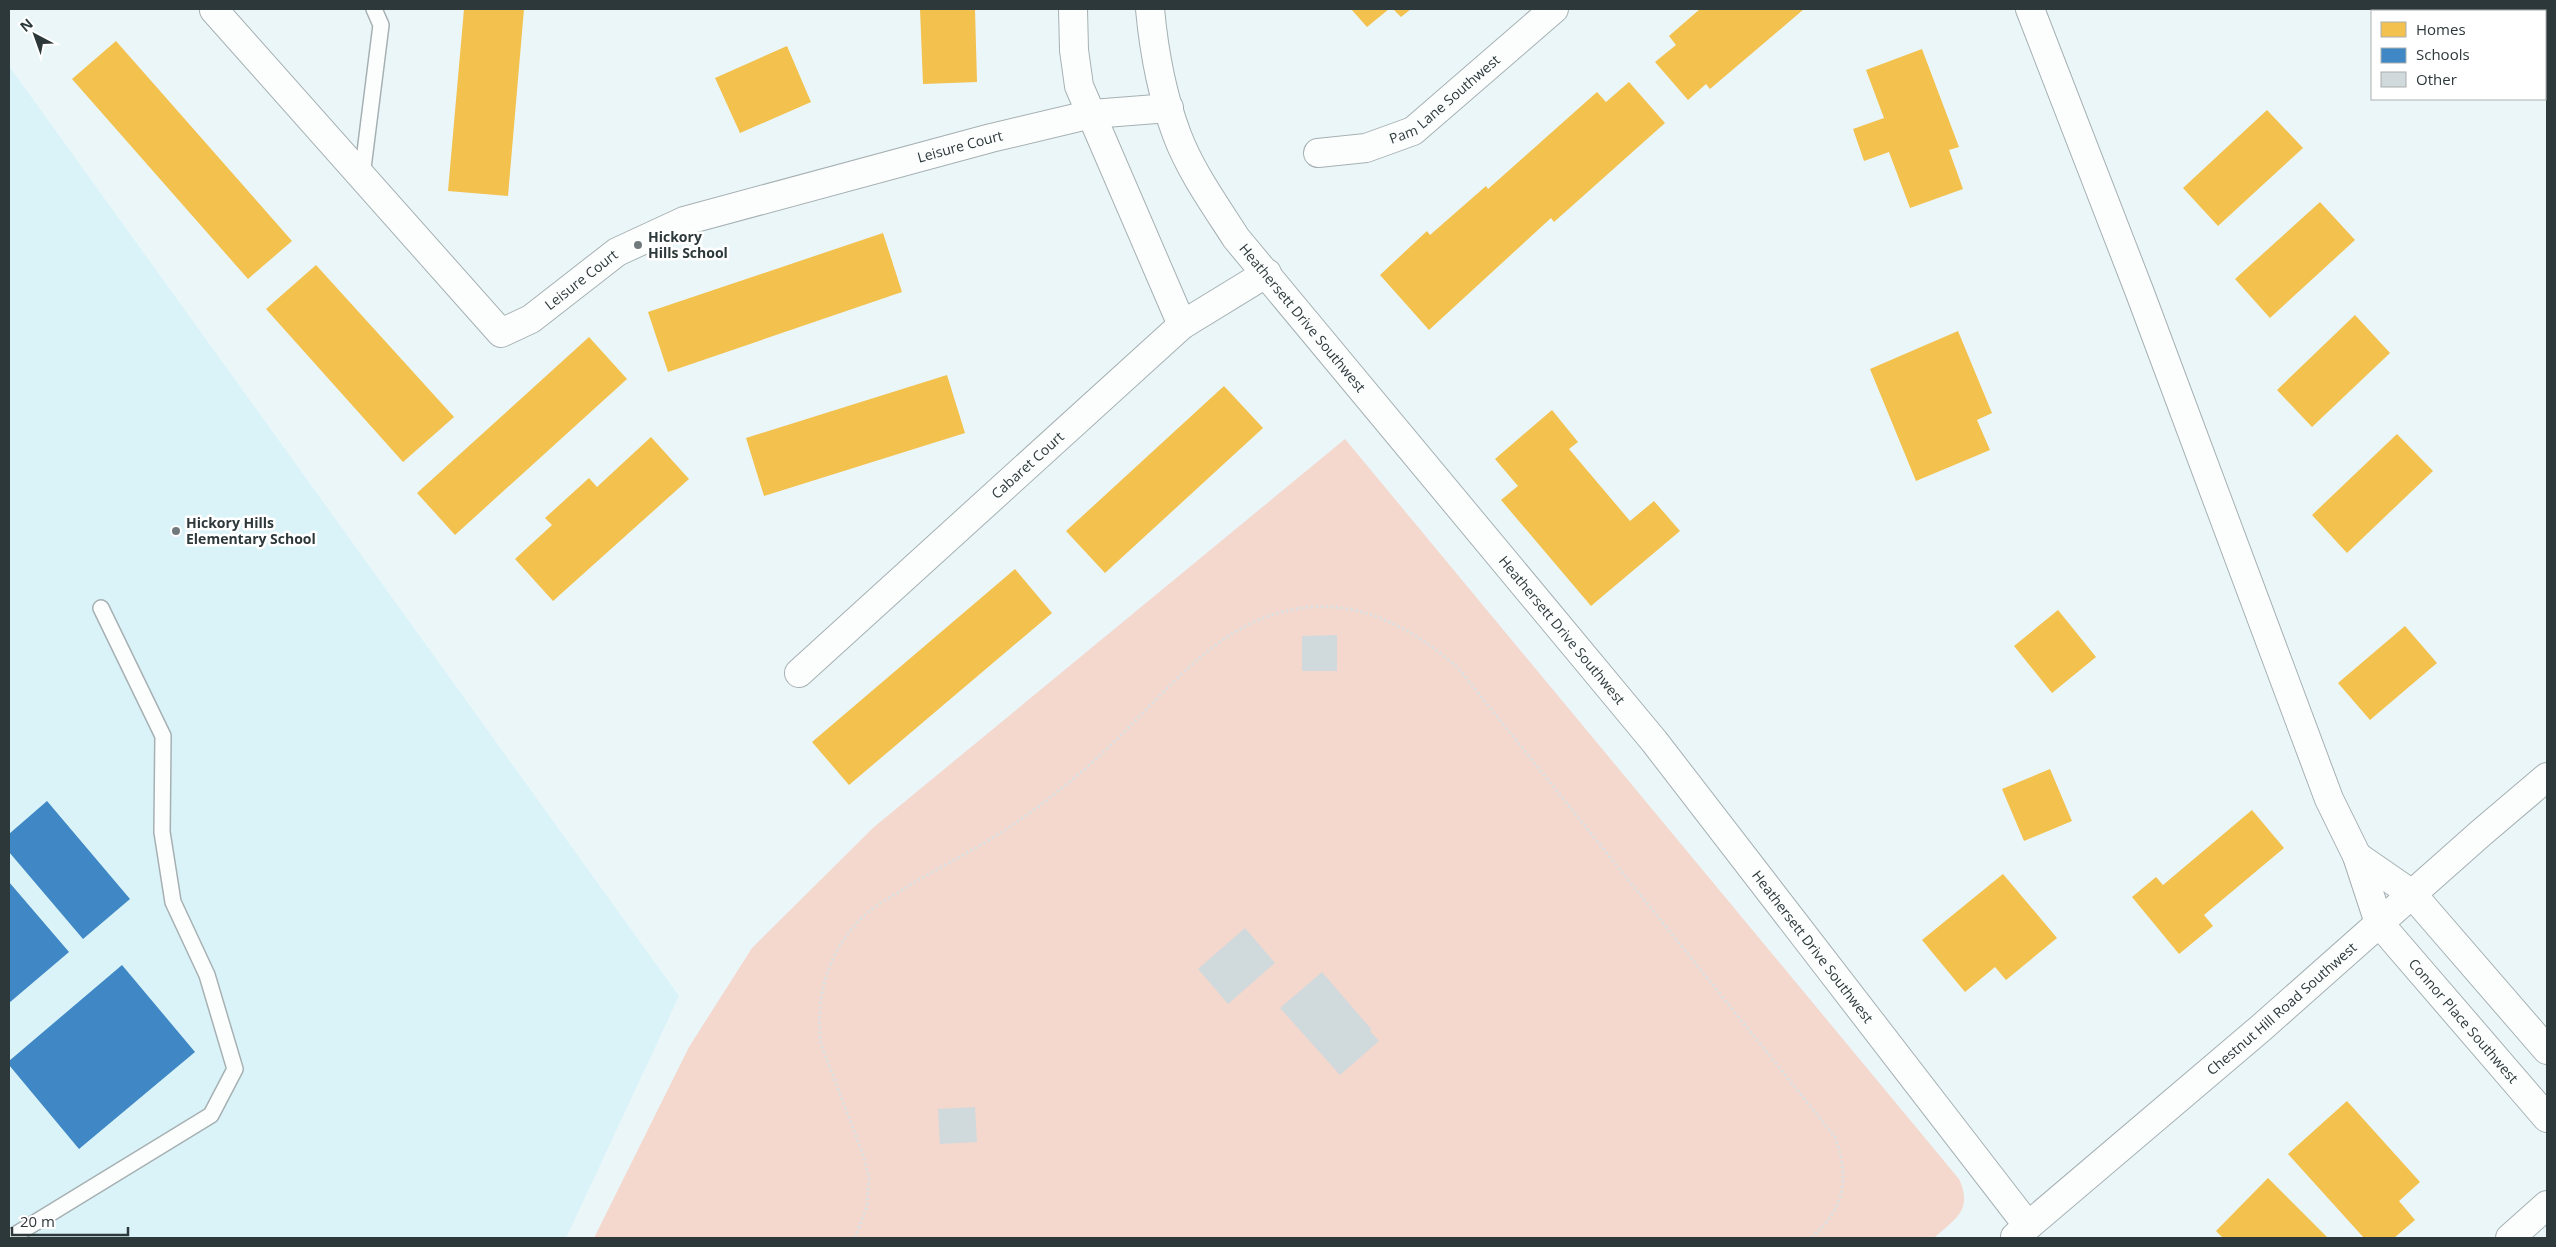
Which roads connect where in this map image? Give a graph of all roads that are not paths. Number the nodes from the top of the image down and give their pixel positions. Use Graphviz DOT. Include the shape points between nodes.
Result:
graph roads {
  1 [pos="215,9"];
  2 [pos="374,9"];
  3 [pos="1073,9"];
  4 [pos="1150,9"];
  5 [pos="1554,9"];
  6 [pos="2030,9"];
  7 [pos="1169,108"];
  8 [pos="1092,114"];
  9 [pos="1318,153"];
  10 [pos="362,176"];
  11 [pos="1267,274"];
  12 [pos="1182,325"];
  13 [pos="101,608"];
  14 [pos="800,673"];
  15 [pos="2547,777"];
  16 [pos="2357,856"];
  17 [pos="2412,894"];
  18 [pos="2379,923"];
  19 [pos="2504,1001"];
  20 [pos="2472,1030"];
  21 [pos="2547,1050"];
  22 [pos="2547,1118"];
  23 [pos="2547,1205"];
  24 [pos="2021,1232"];
  25 [pos="10,1238"];
  26 [pos="2510,1238"];
  1 -- 10 [label="street, Leisure Court"];
  2 -- 10 [label="lane" via="381,25"];
  3 -- 8 [label="street" via="1079,86"];
  4 -- 7 [label="street, Heathersett Drive Southwest" via="1161,81"];
  5 -- 9 [label="street, Pam Lane Southwest" via="1413,131 1366,148"];
  6 -- 16 [label="street" via="2329,799"];
  7 -- 8 [label="street, Leisure Court"];
  7 -- 11 [label="street, Heathersett Drive Southwest" via="1201,184 1236,238"];
  8 -- 10 [label="street, Leisure Court" via="684,221 617,252 531,319 501,333"];
  8 -- 12 [label="street"];
  11 -- 12 [label="street, Cabaret Court"];
  11 -- 24 [label="street, Heathersett Drive Southwest" via="1654,741"];
  12 -- 14 [label="street, Cabaret Court"];
  13 -- 25 [label="lane" via="163,736 162,832 173,902 207,975 235,1069 211,1115"];
  15 -- 17 [label="street, Chestnut Hill Road Southwest"];
  16 -- 17 [label="street"];
  16 -- 18 [label="street"];
  17 -- 18 [label="street, Chestnut Hill Road Southwest"];
  17 -- 19 [label="street"];
  18 -- 20 [label="street, Connor Place Southwest"];
  18 -- 24 [label="street, Chestnut Hill Road Southwest"];
  19 -- 20 [label="street"];
  19 -- 21 [label="street"];
  20 -- 22 [label="street, Connor Place Southwest"];
  23 -- 26 [label="street"];
}
